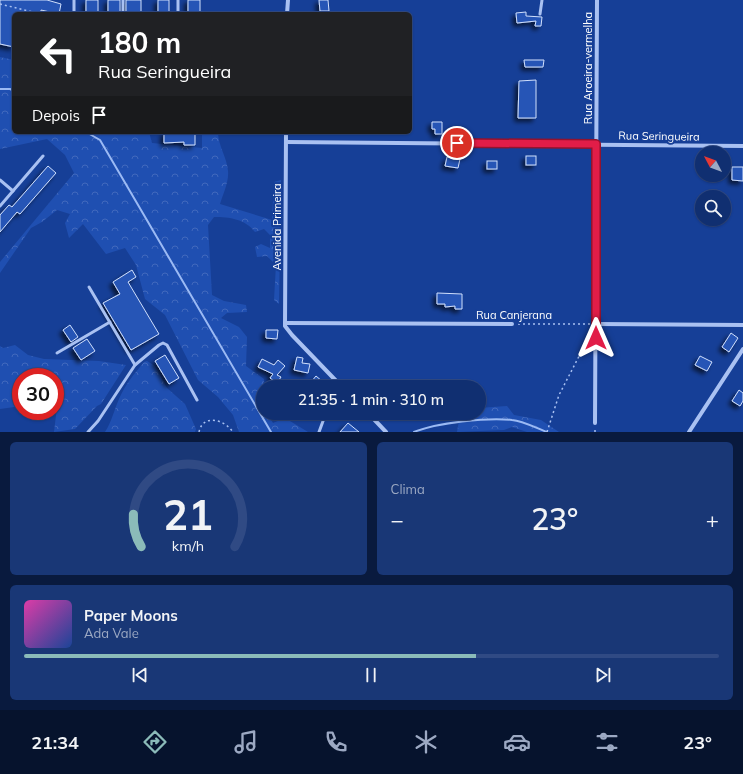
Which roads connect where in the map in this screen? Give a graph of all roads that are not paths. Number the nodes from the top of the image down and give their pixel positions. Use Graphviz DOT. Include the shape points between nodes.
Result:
graph roads {
  1 [pos="74,0"];
  2 [pos="123,0"];
  3 [pos="178,0"];
  4 [pos="288,0"];
  5 [pos="542,0"];
  6 [pos="597,0"];
  7 [pos="74,12"];
  8 [pos="123,12"];
  9 [pos="178,12"];
  10 [pos="287,12"];
  11 [pos="540,14"];
  12 [pos="286,134"];
  13 [pos="286,142"];
  14 [pos="596,144"];
  15 [pos="743,146"];
  16 [pos="43,156"];
  17 [pos="0,180"];
  18 [pos="13,191"];
  19 [pos="0,206"];
  20 [pos="89,287"];
  21 [pos="110,322"];
  22 [pos="285,323"];
  23 [pos="512,324"];
  24 [pos="596,324"];
  25 [pos="743,325"];
  26 [pos="743,349"];
  27 [pos="56,353"];
  28 [pos="135,365"];
  29 [pos="333,380"];
  30 [pos="197,400"];
  31 [pos="323,420"];
  32 [pos="375,420"];
  33 [pos="595,423"];
  34 [pos="88,432"];
  35 [pos="319,432"];
  36 [pos="386,432"];
  37 [pos="689,432"];
  1 -- 7 [label="lane"];
  2 -- 8 [label="lane"];
  3 -- 9 [label="lane"];
  4 -- 10 [label="street"];
  5 -- 11 [label="lane"];
  6 -- 14 [label="street, Rua Aroeira-vermelha"];
  12 -- 13 [label="street, Avenida Primeira"];
  13 -- 14 [label="street, Rua Seringueira"];
  13 -- 22 [label="street, Avenida Primeira"];
  14 -- 15 [label="street, Rua Seringueira"];
  14 -- 24 [label="street, Rua Aroeira-vermelha"];
  16 -- 18 [label="lane"];
  17 -- 18 [label="lane"];
  18 -- 19 [label="lane"];
  20 -- 21 [label="lane"];
  21 -- 27 [label="lane"];
  21 -- 28 [label="lane"];
  22 -- 23 [label="street, Rua Canjerana"];
  22 -- 29 [label="street" via="292,335"];
  24 -- 25 [label="street"];
  24 -- 33 [label="street, Rua Aroeira-vermelha"];
  26 -- 37 [label="street"];
  28 -- 30 [label="lane" via="159,345 168,346"];
  28 -- 34 [label="lane"];
  31 -- 35 [label="lane"];
  32 -- 36 [label="street"];
}
